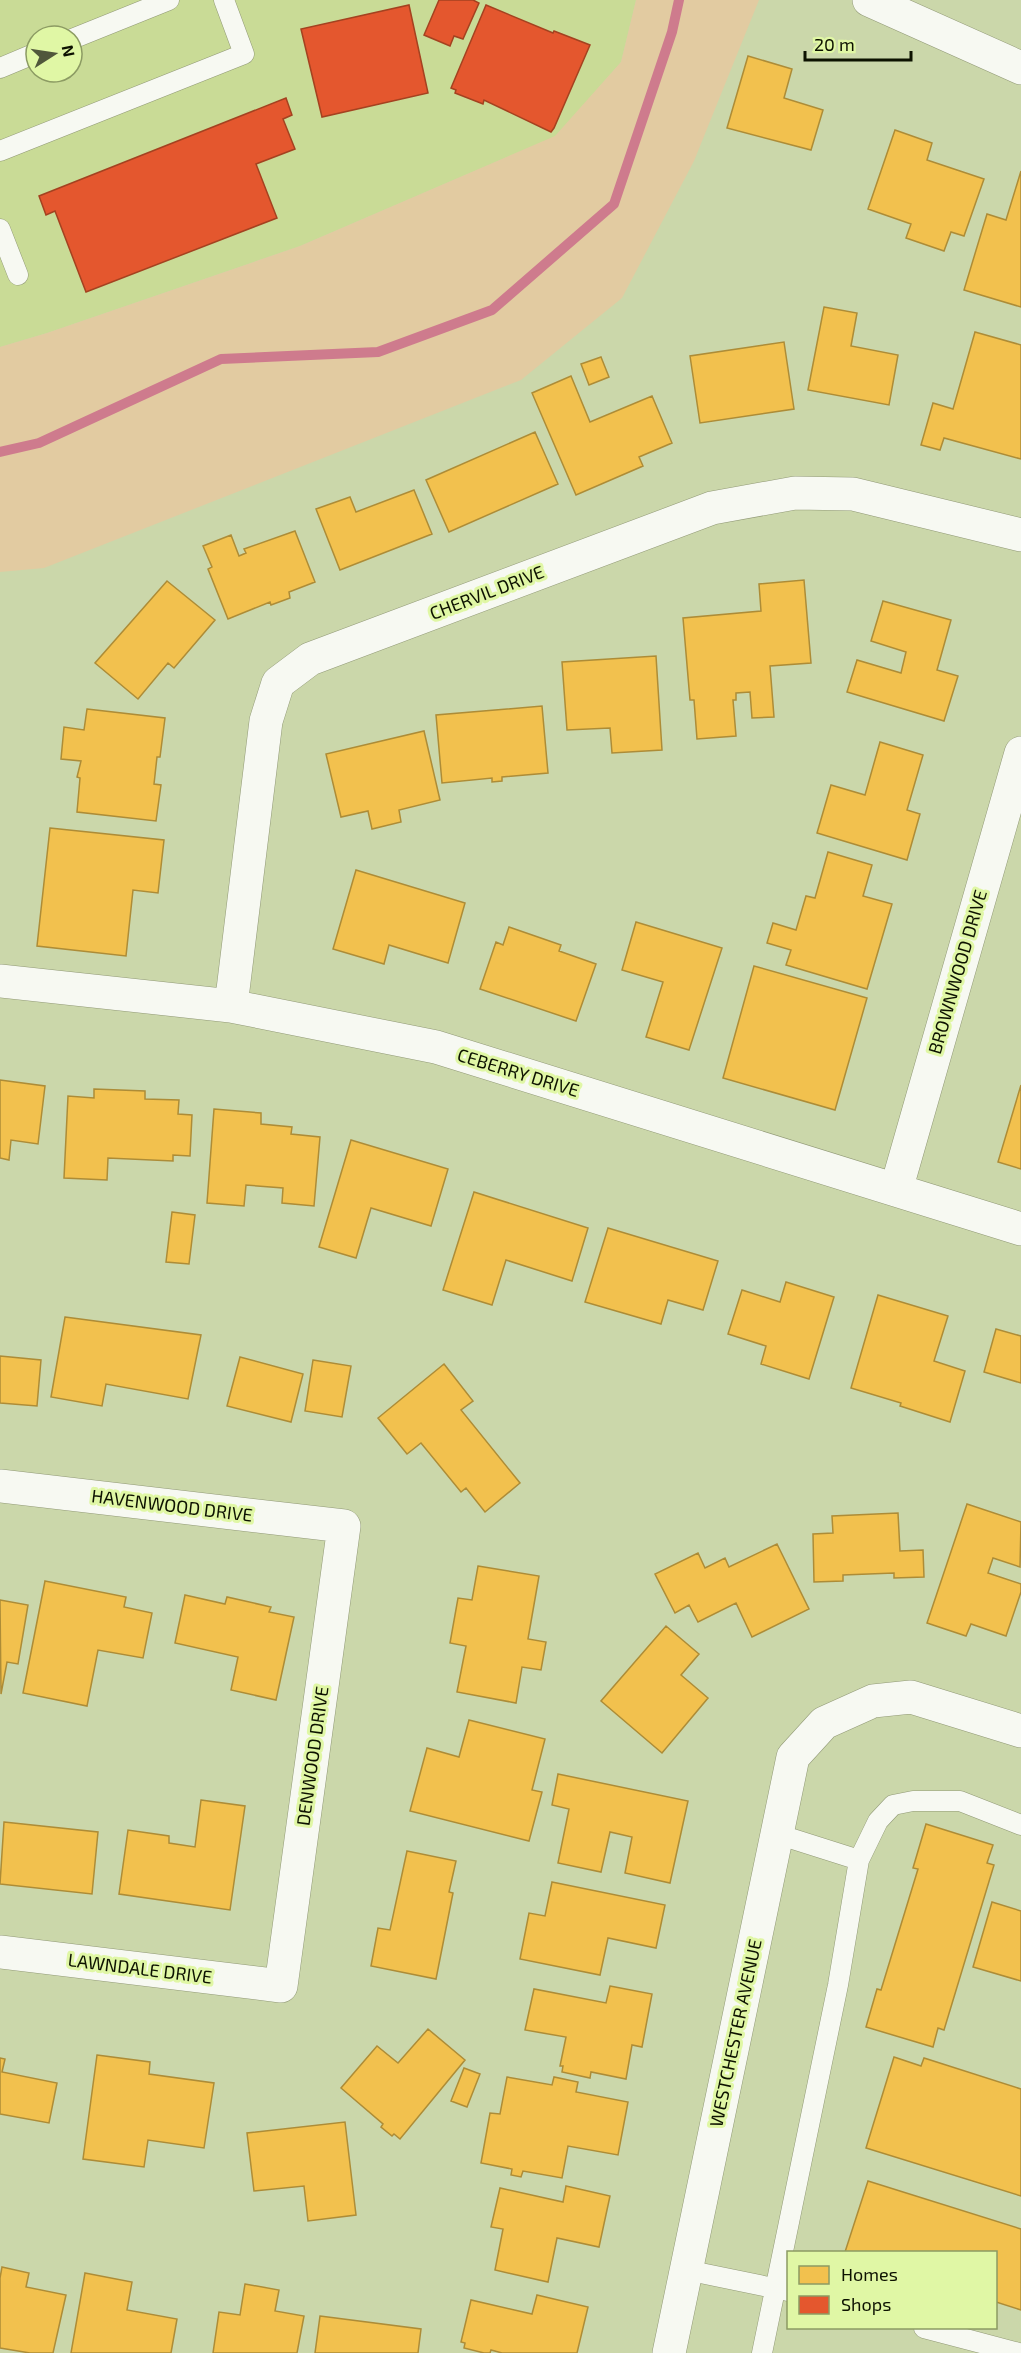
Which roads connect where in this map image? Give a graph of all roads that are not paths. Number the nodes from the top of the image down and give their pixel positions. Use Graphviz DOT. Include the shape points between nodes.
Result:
graph roads {
  1 [pos="169,0"];
  2 [pos="224,0"];
  3 [pos="869,0"];
  4 [pos="84,34"];
  5 [pos="24,58"];
  6 [pos="0,68"];
  7 [pos="1021,68"];
  8 [pos="0,152"];
  9 [pos="0,229"];
  10 [pos="18,275"];
  11 [pos="1021,535"];
  12 [pos="1021,753"];
  13 [pos="0,981"];
  14 [pos="231,1006"];
  15 [pos="896,1190"];
  16 [pos="1021,1229"];
  17 [pos="0,1486"];
  18 [pos="344,1526"];
  19 [pos="1021,1731"];
  20 [pos="1021,1825"];
  21 [pos="777,1834"];
  22 [pos="859,1860"];
  23 [pos="0,1952"];
  24 [pos="281,1986"];
  25 [pos="789,2251"];
  26 [pos="787,2262"];
  27 [pos="686,2270"];
  28 [pos="782,2289"];
  29 [pos="928,2329"];
  30 [pos="669,2353"];
  31 [pos="762,2353"];
  32 [pos="1019,2353"];
  1 -- 4 [label="lane"];
  2 -- 8 [label="lane" via="244,54"];
  3 -- 7 [label="street"];
  5 -- 6 [label="lane"];
  9 -- 10 [label="lane"];
  11 -- 14 [label="street, CHERVIL DRIVE" via="853,494 795,493 712,508 310,659 278,683 266,721"];
  12 -- 15 [label="street, BROWNWOOD DRIVE"];
  13 -- 14 [label="street, CEBERRY DRIVE"];
  14 -- 15 [label="street, CEBERRY DRIVE" via="436,1047"];
  15 -- 16 [label="street, CEBERRY DRIVE"];
  17 -- 18 [label="street, HAVENWOOD DRIVE"];
  18 -- 24 [label="street, DENWOOD DRIVE"];
  19 -- 21 [label="street, WESTCHESTER AVENUE" via="911,1697 873,1701 824,1723 793,1757"];
  20 -- 22 [label="lane" via="960,1801 893,1805 878,1821"];
  21 -- 22 [label="lane"];
  21 -- 27 [label="street, WESTCHESTER AVENUE"];
  22 -- 25 [label="lane"];
  23 -- 24 [label="street, LAWNDALE DRIVE"];
  26 -- 28 [label="lane"];
  27 -- 28 [label="lane"];
  27 -- 30 [label="street, WESTCHESTER AVENUE"];
  28 -- 31 [label="lane"];
  29 -- 32 [label="lane"];
}
